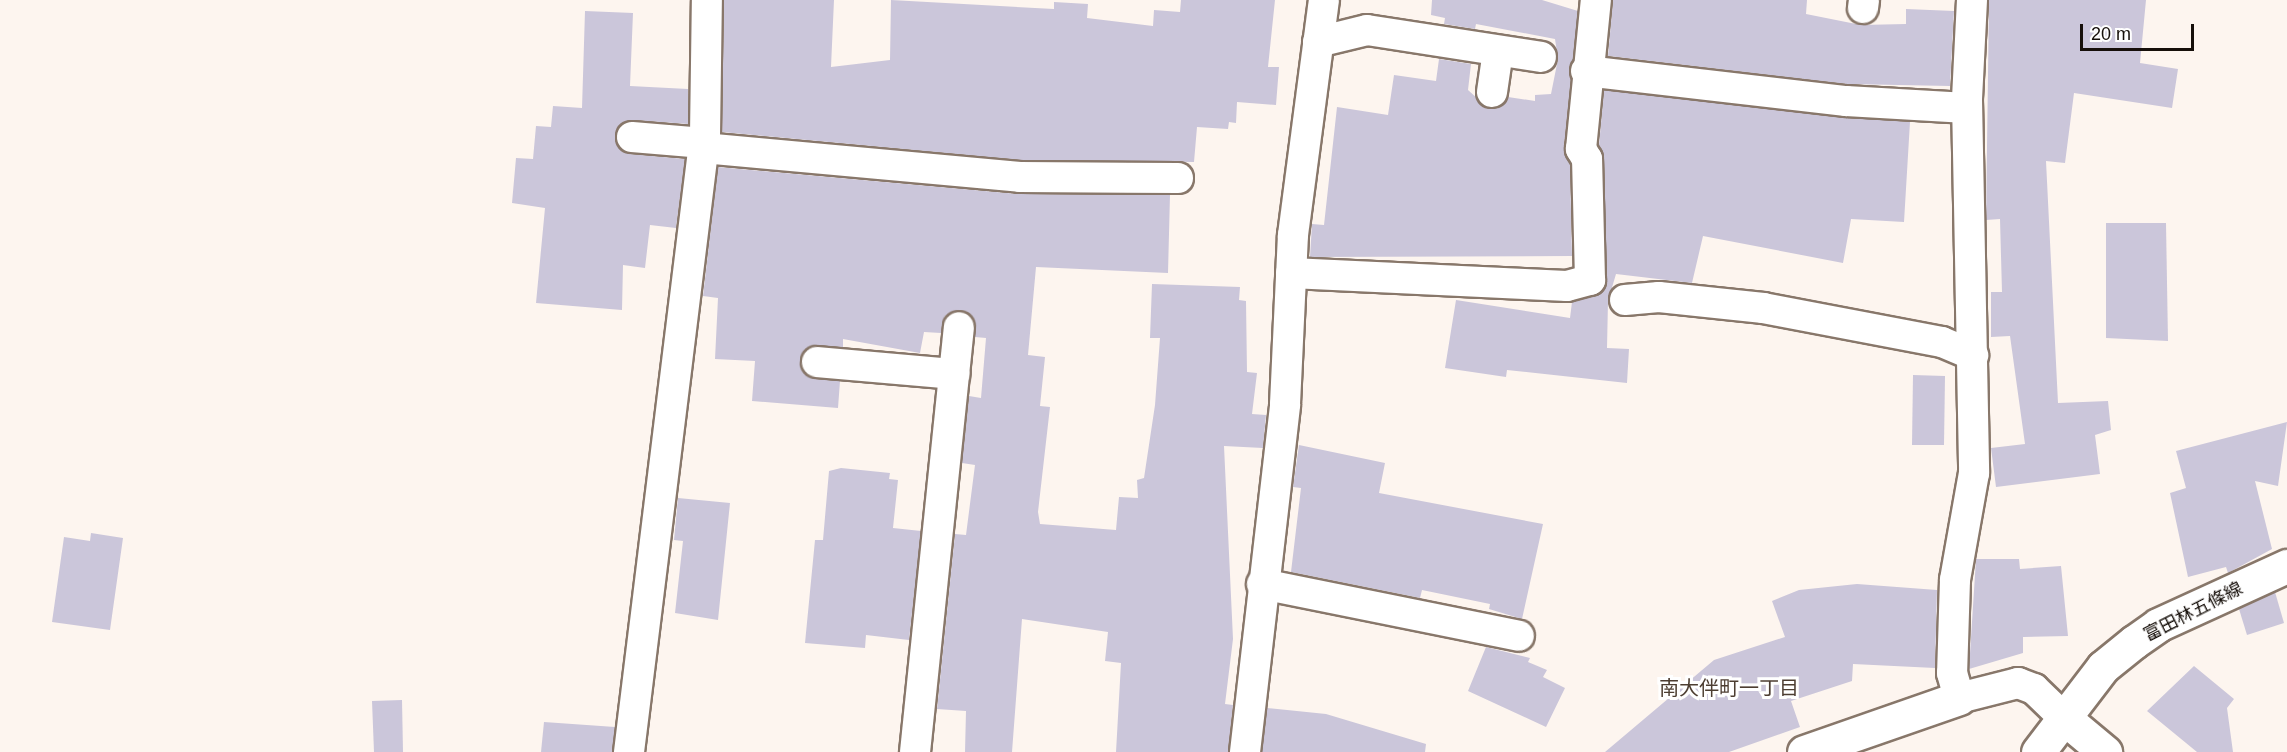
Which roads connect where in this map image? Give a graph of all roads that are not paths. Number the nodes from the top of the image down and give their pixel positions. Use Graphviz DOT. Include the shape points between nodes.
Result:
graph roads {
  1 [pos="707,0"];
  2 [pos="1324,0"];
  3 [pos="1596,0"];
  4 [pos="1972,0"];
  5 [pos="1318,42"];
  6 [pos="1498,51"];
  7 [pos="1541,57"];
  8 [pos="1586,71"];
  9 [pos="1492,92"];
  10 [pos="1967,108"];
  11 [pos="632,137"];
  12 [pos="703,146"];
  13 [pos="1178,178"];
  14 [pos="1291,273"];
  15 [pos="1625,300"];
  16 [pos="959,327"];
  17 [pos="1973,355"];
  18 [pos="817,362"];
  19 [pos="954,374"];
  20 [pos="2287,566"];
  21 [pos="1262,584"];
  22 [pos="1519,636"];
  23 [pos="1959,698"];
  24 [pos="2063,717"];
  25 [pos="629,752"];
  26 [pos="915,752"];
  27 [pos="1245,752"];
  28 [pos="1804,752"];
  29 [pos="2038,752"];
  30 [pos="2105,752"];
  1 -- 12 [label="street"];
  2 -- 5 [label="street"];
  3 -- 8 [label="street"];
  4 -- 10 [label="street"];
  5 -- 6 [label="street" via="1367,30"];
  5 -- 14 [label="street"];
  6 -- 7 [label="street"];
  6 -- 9 [label="street"];
  8 -- 10 [label="street" via="1846,101"];
  8 -- 14 [label="street" via="1581,149 1587,159 1590,280 1567,286"];
  10 -- 17 [label="street"];
  11 -- 12 [label="street"];
  12 -- 13 [label="street" via="1020,177"];
  12 -- 25 [label="street"];
  14 -- 21 [label="street" via="1285,404"];
  15 -- 17 [label="street" via="1659,297 1763,308 1931,340"];
  16 -- 19 [label="street"];
  17 -- 23 [label="street" via="1974,473 1951,631"];
  18 -- 19 [label="street"];
  19 -- 26 [label="street"];
  20 -- 24 [label="main road, 富田林五條線" via="2158,625 2103,667"];
  21 -- 22 [label="street"];
  21 -- 27 [label="street"];
  23 -- 24 [label="street" via="2018,683 2034,689"];
  23 -- 28 [label="main road"];
  24 -- 29 [label="main road, 富田林五條線"];
  24 -- 30 [label="main road"];
}
